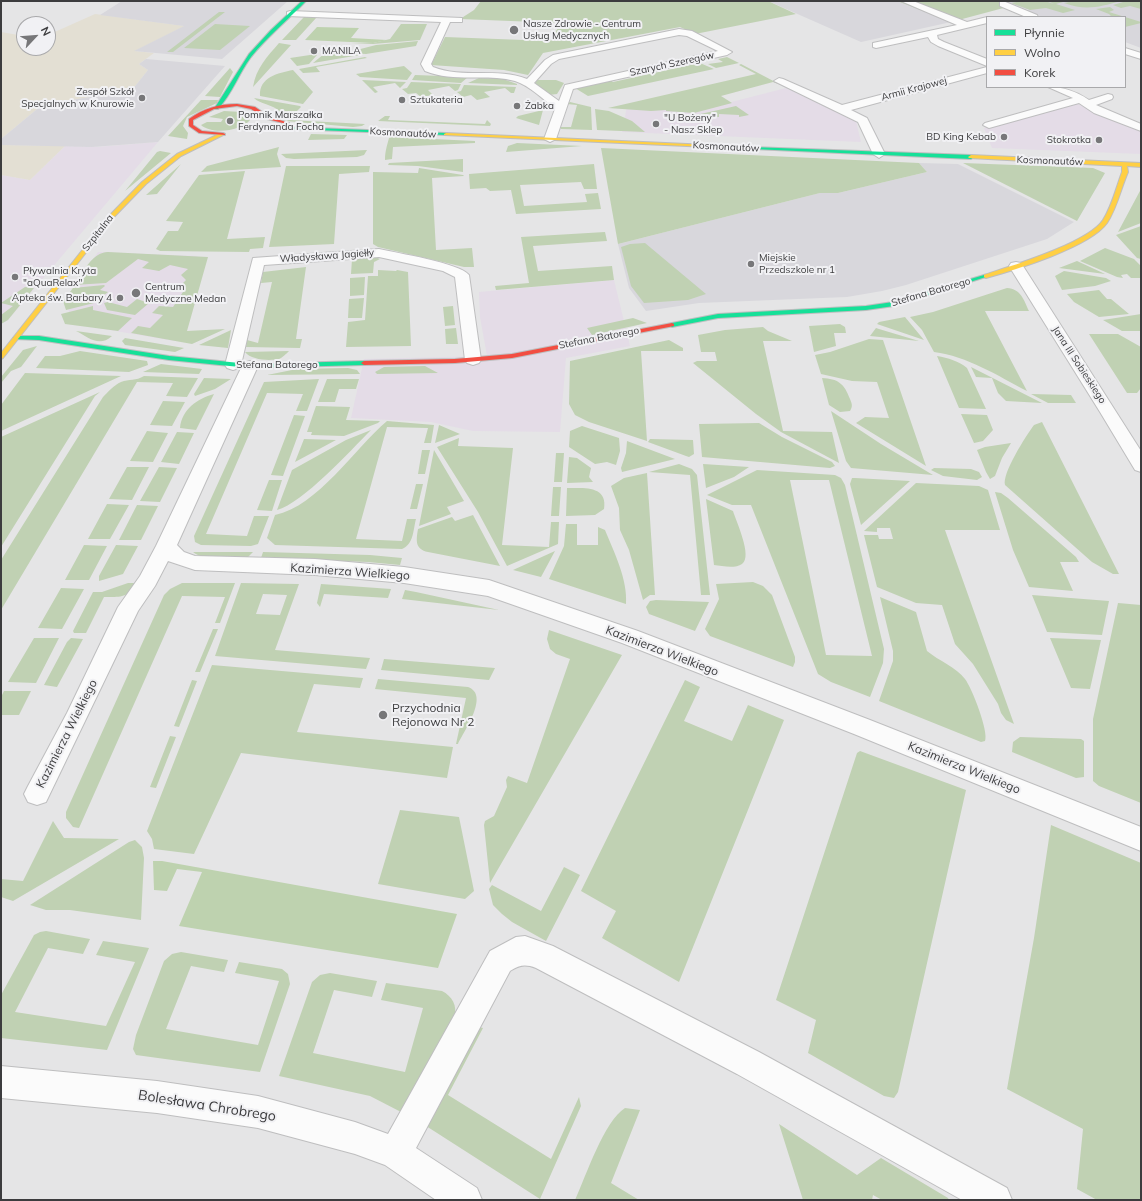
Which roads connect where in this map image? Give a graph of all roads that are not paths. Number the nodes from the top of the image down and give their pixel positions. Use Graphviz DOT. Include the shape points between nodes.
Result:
graph roads {
  1 [pos="304,1"];
  2 [pos="905,1"];
  3 [pos="1003,4"];
  4 [pos="333,6"];
  5 [pos="1023,13"];
  6 [pos="290,14"];
  7 [pos="322,15"];
  8 [pos="1008,16"];
  9 [pos="1031,16"];
  10 [pos="447,19"];
  11 [pos="460,20"];
  12 [pos="986,20"];
  13 [pos="966,25"];
  14 [pos="932,33"];
  15 [pos="876,45"];
  16 [pos="1126,52"];
  17 [pos="1141,56"];
  18 [pos="986,63"];
  19 [pos="986,70"];
  20 [pos="779,81"];
  21 [pos="528,84"];
  22 [pos="1056,88"];
  23 [pos="237,91"];
  24 [pos="1108,97"];
  25 [pos="1084,102"];
  26 [pos="245,107"];
  27 [pos="216,108"];
  28 [pos="841,108"];
  29 [pos="562,109"];
  30 [pos="262,115"];
  31 [pos="989,125"];
  32 [pos="312,128"];
  33 [pos="1141,128"];
  34 [pos="246,130"];
  35 [pos="197,131"];
  36 [pos="223,134"];
  37 [pos="550,139"];
  38 [pos="879,154"];
  39 [pos="176,156"];
  40 [pos="1124,165"];
  41 [pos="1141,165"];
  42 [pos="1016,266"];
  43 [pos="16,338"];
  44 [pos="1,357"];
  45 [pos="473,360"];
  46 [pos="232,365"];
  47 [pos="250,366"];
  48 [pos="1141,466"];
  49 [pos="166,546"];
  50 [pos="37,794"];
  51 [pos="1141,839"];
  52 [pos="1,1082"];
  53 [pos="395,1153"];
  54 [pos="465,1200"];
  55 [pos="995,1200"];
  1 -- 6 [label="street"];
  2 -- 13 [label="street"];
  3 -- 5 [label="street"];
  4 -- 7 [label="street"];
  5 -- 8 [label="street"];
  5 -- 9 [label="street"];
  6 -- 7 [label="street"];
  6 -- 23 [label="street" via="241,69"];
  7 -- 10 [label="street"];
  10 -- 11 [label="street"];
  10 -- 21 [label="street" via="426,64 429,69 446,74 508,77"];
  12 -- 13 [label="street"];
  13 -- 14 [label="street"];
  14 -- 15 [label="street"];
  14 -- 18 [label="street" via="937,42"];
  16 -- 17 [label="street"];
  19 -- 28 [label="street, Armii Krajowej"];
  20 -- 28 [label="street"];
  21 -- 29 [label="street"];
  21 -- 29 [label="street, Szarych Szeregów" via="556,57 679,32 689,33 727,52 569,87"];
  22 -- 25 [label="street" via="1075,95"];
  23 -- 26 [label="street"];
  23 -- 27 [label="street"];
  24 -- 25 [label="street"];
  25 -- 31 [label="street"];
  25 -- 33 [label="street" via="1103,114"];
  26 -- 27 [label="street"];
  26 -- 30 [label="street, Kosmonautów" via="257,110"];
  27 -- 35 [label="street" via="191,120 191,126"];
  28 -- 38 [label="street" via="863,120"];
  29 -- 37 [label="street, Szarych Szeregów"];
  30 -- 32 [label="street, Kosmonautów" via="272,120"];
  30 -- 34 [label="street" via="260,122"];
  32 -- 34 [label="street, Kosmonautów" via="267,127"];
  32 -- 37 [label="street, Kosmonautów"];
  34 -- 36 [label="street, Kosmonautów"];
  35 -- 36 [label="street"];
  35 -- 39 [label="street, Szpitalna"];
  36 -- 39 [label="street, Szpitalna"];
  37 -- 38 [label="street, Kosmonautów"];
  38 -- 40 [label="street, Kosmonautów"];
  39 -- 43 [label="street, Szpitalna" via="146,179 121,204"];
  40 -- 41 [label="street, Kosmonautów"];
  40 -- 42 [label="street, Stefana Batorego" via="1125,172 1108,215 1096,231 1080,242"];
  42 -- 45 [label="street, Stefana Batorego" via="894,304 866,308 718,316 512,356"];
  42 -- 48 [label="street, Jana III Sobieskiego"];
  43 -- 44 [label="street, Szpitalna"];
  43 -- 46 [label="street, Stefana Batorego" via="46,339"];
  45 -- 46 [label="street, Władysława Jagiełły" via="462,275 447,268 379,253 258,261"];
  45 -- 47 [label="street, Stefana Batorego"];
  46 -- 47 [label="street, Stefana Batorego"];
  47 -- 49 [label="street, Kazimierza Wielkiego"];
  49 -- 50 [label="street, Kazimierza Wielkiego" via="148,581 129,607"];
  49 -- 51 [label="street, Kazimierza Wielkiego" via="177,558 195,563 315,567 404,574 489,588 630,637"];
  52 -- 53 [label="street, Bolesława Chrobrego" via="157,1097 258,1112 355,1138"];
  53 -- 54 [label="street, Bolesława Chrobrego"];
  53 -- 55 [label="street" via="500,961 514,951 528,950 748,1063"];
}
